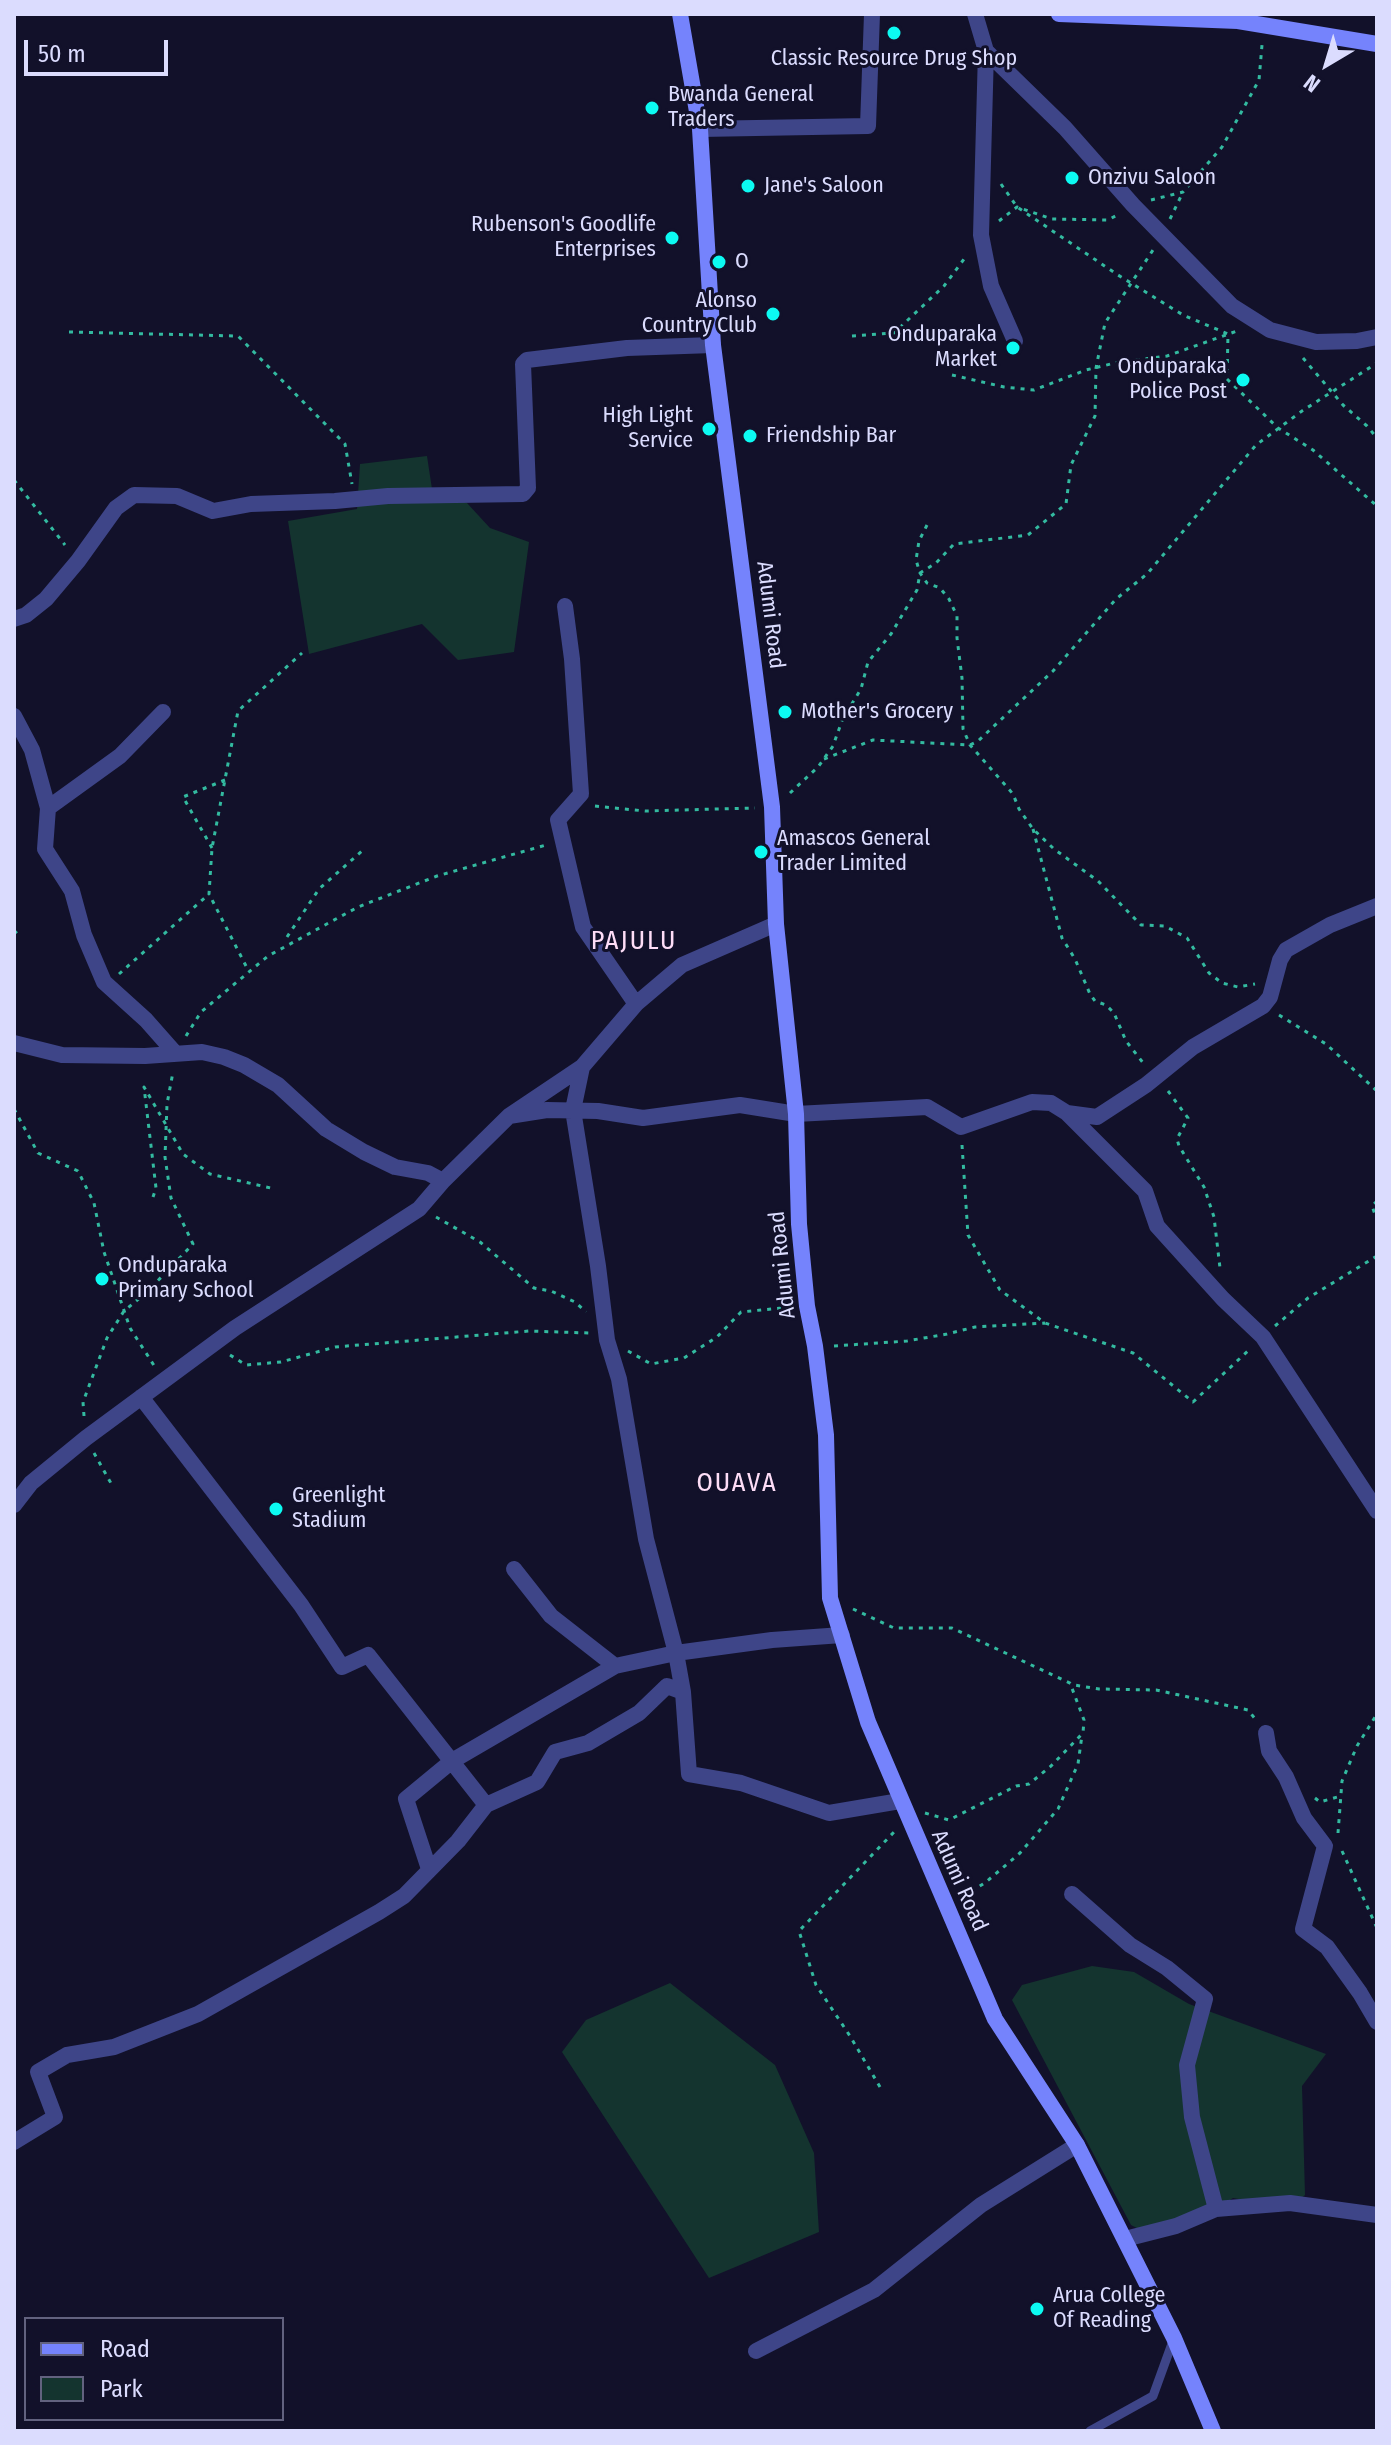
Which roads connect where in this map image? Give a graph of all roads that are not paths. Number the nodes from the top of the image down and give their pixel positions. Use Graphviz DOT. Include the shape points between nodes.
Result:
graph roads {
  1 [pos="680,14"];
  2 [pos="872,14"];
  3 [pos="975,14"];
  4 [pos="1059,14"];
  5 [pos="1091,15"];
  6 [pos="1377,44"];
  7 [pos="986,51"];
  8 [pos="700,129"];
  9 [pos="1377,337"];
  10 [pos="1015,341"];
  11 [pos="713,345"];
  12 [pos="565,606"];
  13 [pos="14,619"];
  14 [pos="163,712"];
  15 [pos="14,716"];
  16 [pos="48,808"];
  17 [pos="1377,906"];
  18 [pos="776,924"];
  19 [pos="636,1004"];
  20 [pos="14,1043"];
  21 [pos="176,1054"];
  22 [pos="582,1067"];
  23 [pos="573,1110"];
  24 [pos="1067,1113"];
  25 [pos="796,1114"];
  26 [pos="509,1116"];
  27 [pos="443,1181"];
  28 [pos="141,1397"];
  29 [pos="14,1505"];
  30 [pos="1377,1511"];
  31 [pos="514,1569"];
  32 [pos="842,1635"];
  33 [pos="676,1653"];
  34 [pos="615,1666"];
  35 [pos="683,1692"];
  36 [pos="1266,1733"];
  37 [pos="452,1761"];
  38 [pos="900,1801"];
  39 [pos="486,1805"];
  40 [pos="429,1869"];
  41 [pos="1072,1894"];
  42 [pos="1377,2022"];
  43 [pos="14,2142"];
  44 [pos="1077,2145"];
  45 [pos="1216,2209"];
  46 [pos="1377,2215"];
  47 [pos="1125,2239"];
  48 [pos="1174,2338"];
  49 [pos="756,2351"];
  50 [pos="1090,2431"];
  51 [pos="1213,2431"];
  1 -- 8 [label="main road, Adumi Road"];
  2 -- 8 [label="street" via="868,126"];
  3 -- 7 [label="street"];
  4 -- 5 [label="main road"];
  5 -- 6 [label="main road" via="1238,21"];
  7 -- 9 [label="street" via="1232,306 1270,330 1316,342"];
  7 -- 10 [label="street" via="981,235 991,286"];
  8 -- 11 [label="main road, Adumi Road"];
  11 -- 13 [label="street" via="527,360 523,364 528,488 523,494 388,496 213,511 177,496 134,495 116,508 36,608"];
  11 -- 18 [label="main road, Adumi Road" via="772,807"];
  12 -- 19 [label="street" via="581,794 558,820 583,927"];
  14 -- 16 [label="street" via="120,756"];
  15 -- 16 [label="street" via="32,750"];
  16 -- 21 [label="street" via="45,849 72,891 84,935 107,984"];
  17 -- 24 [label="street" via="1286,950 1263,1006 1193,1047 1097,1117"];
  18 -- 19 [label="street" via="682,965"];
  18 -- 25 [label="main road, Adumi Road"];
  19 -- 22 [label="street"];
  20 -- 21 [label="street" via="62,1055"];
  21 -- 27 [label="street" via="202,1052 244,1065 364,1152"];
  22 -- 23 [label="street"];
  22 -- 26 [label="street"];
  23 -- 25 [label="street" via="643,1118 740,1105"];
  23 -- 26 [label="street"];
  23 -- 33 [label="street" via="607,1340 619,1379 646,1539"];
  24 -- 25 [label="street" via="1051,1103 1032,1102 961,1127 927,1107"];
  24 -- 30 [label="street" via="1145,1191 1157,1226 1263,1337"];
  25 -- 32 [label="main road, Adumi Road" via="799,1224 826,1435 830,1598"];
  26 -- 27 [label="street"];
  27 -- 28 [label="street" via="419,1209"];
  28 -- 29 [label="street" via="31,1483"];
  28 -- 37 [label="street" via="301,1605 342,1667 368,1655"];
  31 -- 34 [label="street" via="551,1616"];
  32 -- 33 [label="street"];
  32 -- 38 [label="main road, Adumi Road" via="868,1722"];
  33 -- 34 [label="street"];
  33 -- 35 [label="street"];
  34 -- 37 [label="street"];
  35 -- 38 [label="street" via="689,1774 741,1783 829,1813"];
  35 -- 39 [label="street" via="667,1686 639,1713 588,1743 555,1752 537,1782"];
  36 -- 42 [label="street" via="1269,1751 1325,1846 1303,1929 1327,1947"];
  37 -- 39 [label="street"];
  37 -- 40 [label="street" via="406,1799"];
  38 -- 44 [label="main road, Adumi Road" via="995,2019"];
  39 -- 40 [label="street"];
  40 -- 43 [label="street" via="404,1896 379,1912 198,2014 114,2047 67,2055 38,2072 55,2117"];
  41 -- 45 [label="street" via="1130,1945 1205,1999 1187,2065 1192,2117"];
  44 -- 47 [label="main road, Adumi Road"];
  44 -- 49 [label="street" via="981,2205 874,2290"];
  45 -- 46 [label="street" via="1290,2203"];
  45 -- 47 [label="street"];
  47 -- 48 [label="main road, Adumi Road"];
  48 -- 50 [label="lane" via="1153,2396"];
  48 -- 51 [label="main road, Adumi Road"];
}
